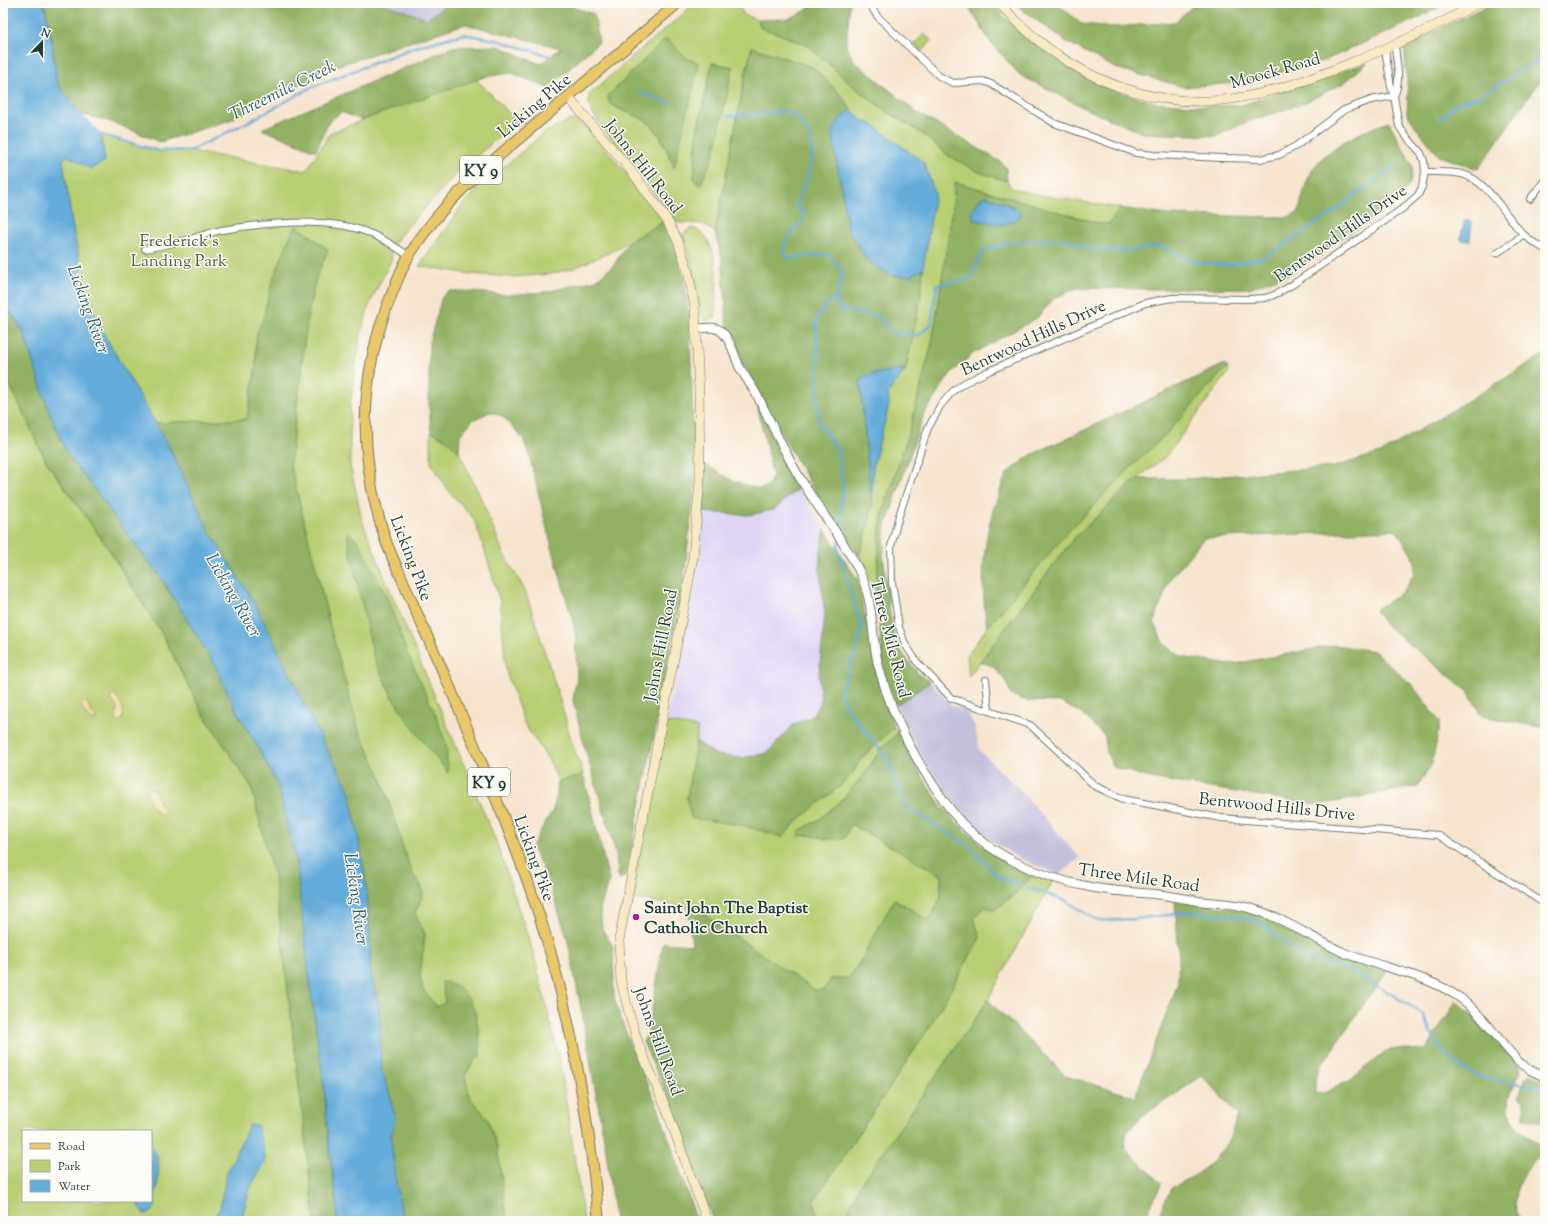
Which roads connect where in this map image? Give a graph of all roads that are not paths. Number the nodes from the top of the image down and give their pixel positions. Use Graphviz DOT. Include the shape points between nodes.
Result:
graph roads {
  1 [pos="869,3"];
  2 [pos="998,3"];
  3 [pos="1478,3"];
  4 [pos="674,4"];
  5 [pos="1395,45"];
  6 [pos="1385,49"];
  7 [pos="1394,96"];
  8 [pos="568,97"];
  9 [pos="1425,172"];
  10 [pos="1545,180"];
  11 [pos="1530,199"];
  12 [pos="1523,234"];
  13 [pos="145,249"];
  14 [pos="1545,249"];
  15 [pos="1497,253"];
  16 [pos="408,256"];
  17 [pos="695,329"];
  18 [pos="986,680"];
  19 [pos="989,711"];
  20 [pos="1545,904"];
  21 [pos="1545,1077"];
  22 [pos="599,1221"];
  23 [pos="707,1221"];
  1 -- 7 [label="street" via="877,16 939,76 953,83 983,81 991,84 1054,123 1136,153 1192,157 1279,156 1291,150 1344,110 1371,100"];
  2 -- 6 [label="main road, Moock Road" via="1040,42 1075,67 1120,88 1163,99 1197,102 1251,96 1325,73"];
  3 -- 5 [label="main road, Moock Road"];
  4 -- 8 [label="main road, Licking Pike / KY 9"];
  5 -- 6 [label="main road, Moock Road"];
  5 -- 7 [label="street, Bentwood Hills Drive" via="1398,88"];
  6 -- 7 [label="street, Bentwood Hills Drive"];
  7 -- 9 [label="street, Bentwood Hills Drive" via="1399,126 1420,153"];
  8 -- 16 [label="main road, Licking Pike / KY 9" via="475,176 430,224"];
  8 -- 17 [label="main road, Johns Hill Road" via="633,173 667,220 683,253 690,277 695,308"];
  9 -- 12 [label="street" via="1444,171 1471,177 1490,194"];
  9 -- 19 [label="street, Bentwood Hills Drive" via="1422,187 1412,202 1274,295 1248,299 1172,298 1145,303 964,383 940,406 928,428 892,539 891,571 894,595 904,640 917,662 951,698"];
  10 -- 11 [label="street"];
  12 -- 14 [label="street"];
  12 -- 15 [label="street"];
  13 -- 16 [label="street" via="221,230 260,224 310,224 363,231 390,243"];
  16 -- 22 [label="main road, Licking Pike / KY 9" via="379,326 369,372 364,426 368,473 385,539 502,815 531,890 557,973 584,1106"];
  17 -- 21 [label="street, Three Mile Road" via="714,328 726,336 799,477 845,545 861,575 884,686 900,726 938,792 971,833 1019,863 1043,873 1079,884 1116,891 1238,905 1289,924 1349,954 1430,981 1470,1005 1520,1063"];
  17 -- 23 [label="main road, Johns Hill Road" via="700,480 693,557 619,940 619,960 630,1020 666,1108"];
  18 -- 19 [label="street"];
  19 -- 20 [label="street, Bentwood Hills Drive" via="1030,725 1095,786 1123,799 1221,818 1438,835"];
}
